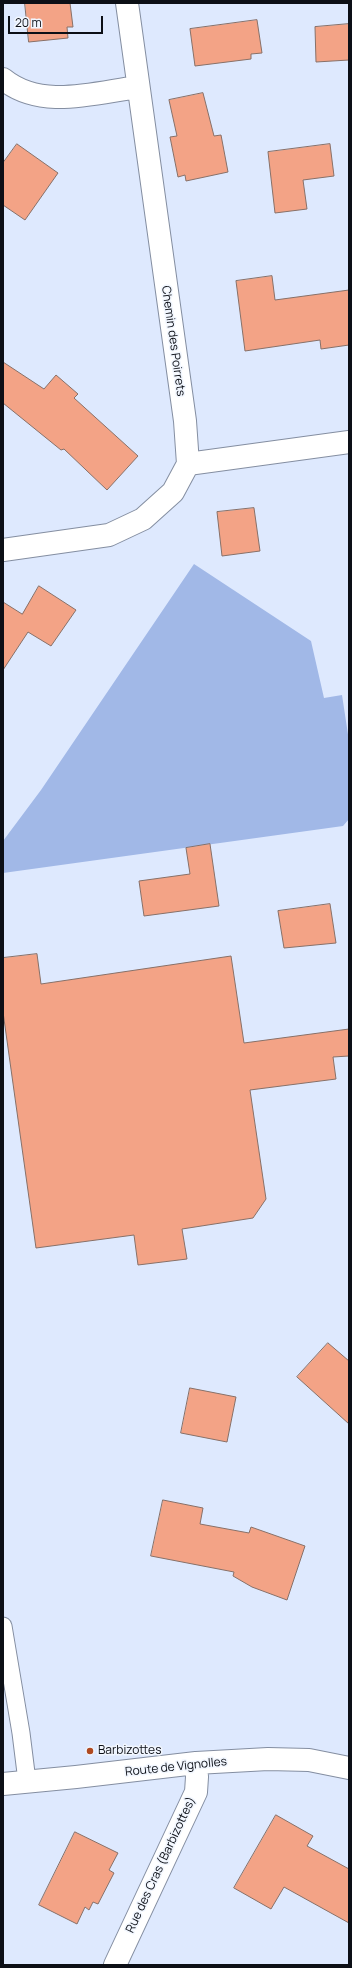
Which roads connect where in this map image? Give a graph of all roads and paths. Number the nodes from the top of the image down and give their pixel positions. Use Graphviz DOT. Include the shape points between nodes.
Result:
graph roads {
  1 [pos="127,3"];
  2 [pos="3,79"];
  3 [pos="138,87"];
  4 [pos="349,442"];
  5 [pos="188,464"];
  6 [pos="3,550"];
  7 [pos="3,1626"];
  8 [pos="196,1763"];
  9 [pos="349,1768"];
  10 [pos="27,1781"];
  11 [pos="3,1784"];
  12 [pos="115,1965"];
  1 -- 3 [label="street, Chemin des Poirrets"];
  2 -- 3 [label="street" via="13,87 34,96 60,98"];
  3 -- 5 [label="street, Chemin des Poirrets" via="185,421"];
  4 -- 5 [label="street"];
  5 -- 6 [label="street" via="173,492 144,519 108,535"];
  7 -- 10 [label="lane"];
  8 -- 9 [label="street, Route de Vignolles" via="268,1759 308,1760"];
  8 -- 10 [label="street, Route de Vignolles"];
  8 -- 12 [label="street, Rue des Cras (Barbizottes)" via="196,1792"];
  10 -- 11 [label="street, Route de Vignolles"];
}
